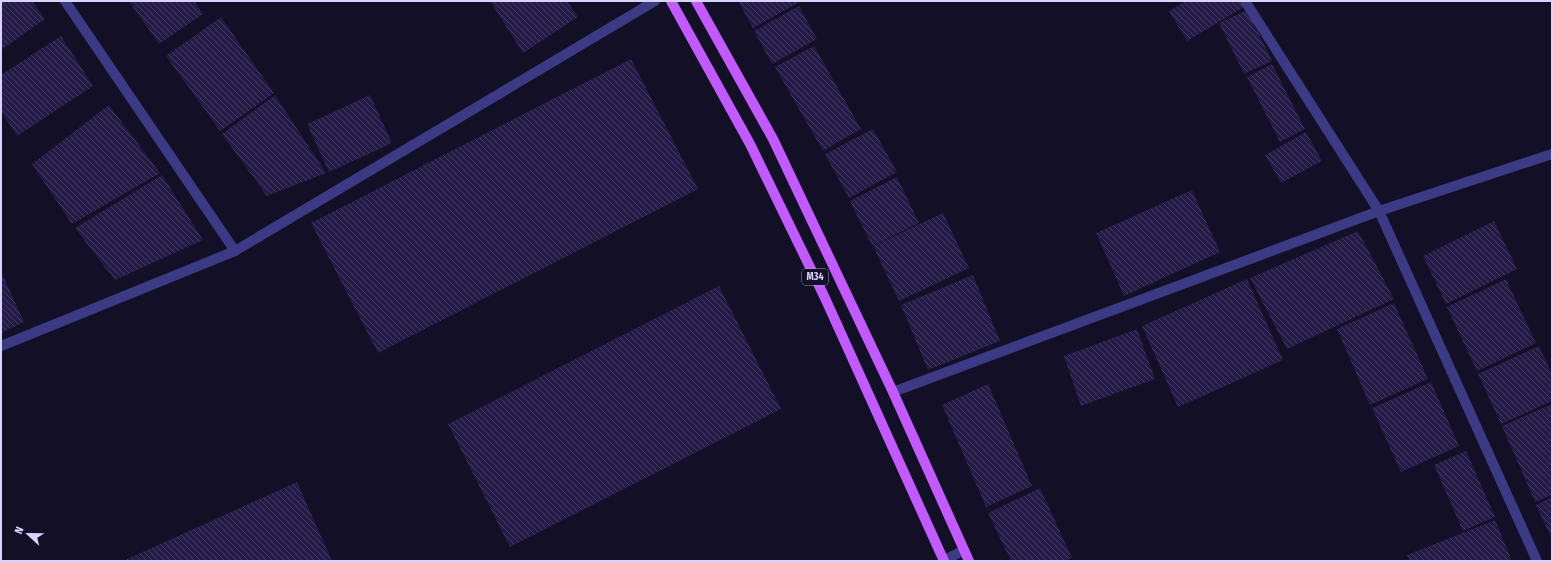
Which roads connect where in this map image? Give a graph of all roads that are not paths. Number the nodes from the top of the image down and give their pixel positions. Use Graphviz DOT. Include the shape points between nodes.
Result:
graph roads {
  1 [pos="64,1"];
  2 [pos="655,1"];
  3 [pos="672,1"];
  4 [pos="696,1"];
  5 [pos="1245,1"];
  6 [pos="1552,154"];
  7 [pos="1379,211"];
  8 [pos="235,251"];
  9 [pos="1,346"];
  10 [pos="893,392"];
  11 [pos="964,550"];
  12 [pos="944,561"];
  13 [pos="969,561"];
  14 [pos="1538,561"];
  1 -- 8 [label="street"];
  2 -- 8 [label="street"];
  3 -- 12 [label="main road, M34" via="750,144 825,298"];
  4 -- 10 [label="main road, M34" via="773,138"];
  5 -- 7 [label="street"];
  6 -- 7 [label="street"];
  7 -- 10 [label="street"];
  7 -- 14 [label="street"];
  8 -- 9 [label="street"];
  10 -- 11 [label="main road, M34"];
  11 -- 12 [label="street"];
  11 -- 13 [label="main road, M34"];
}
